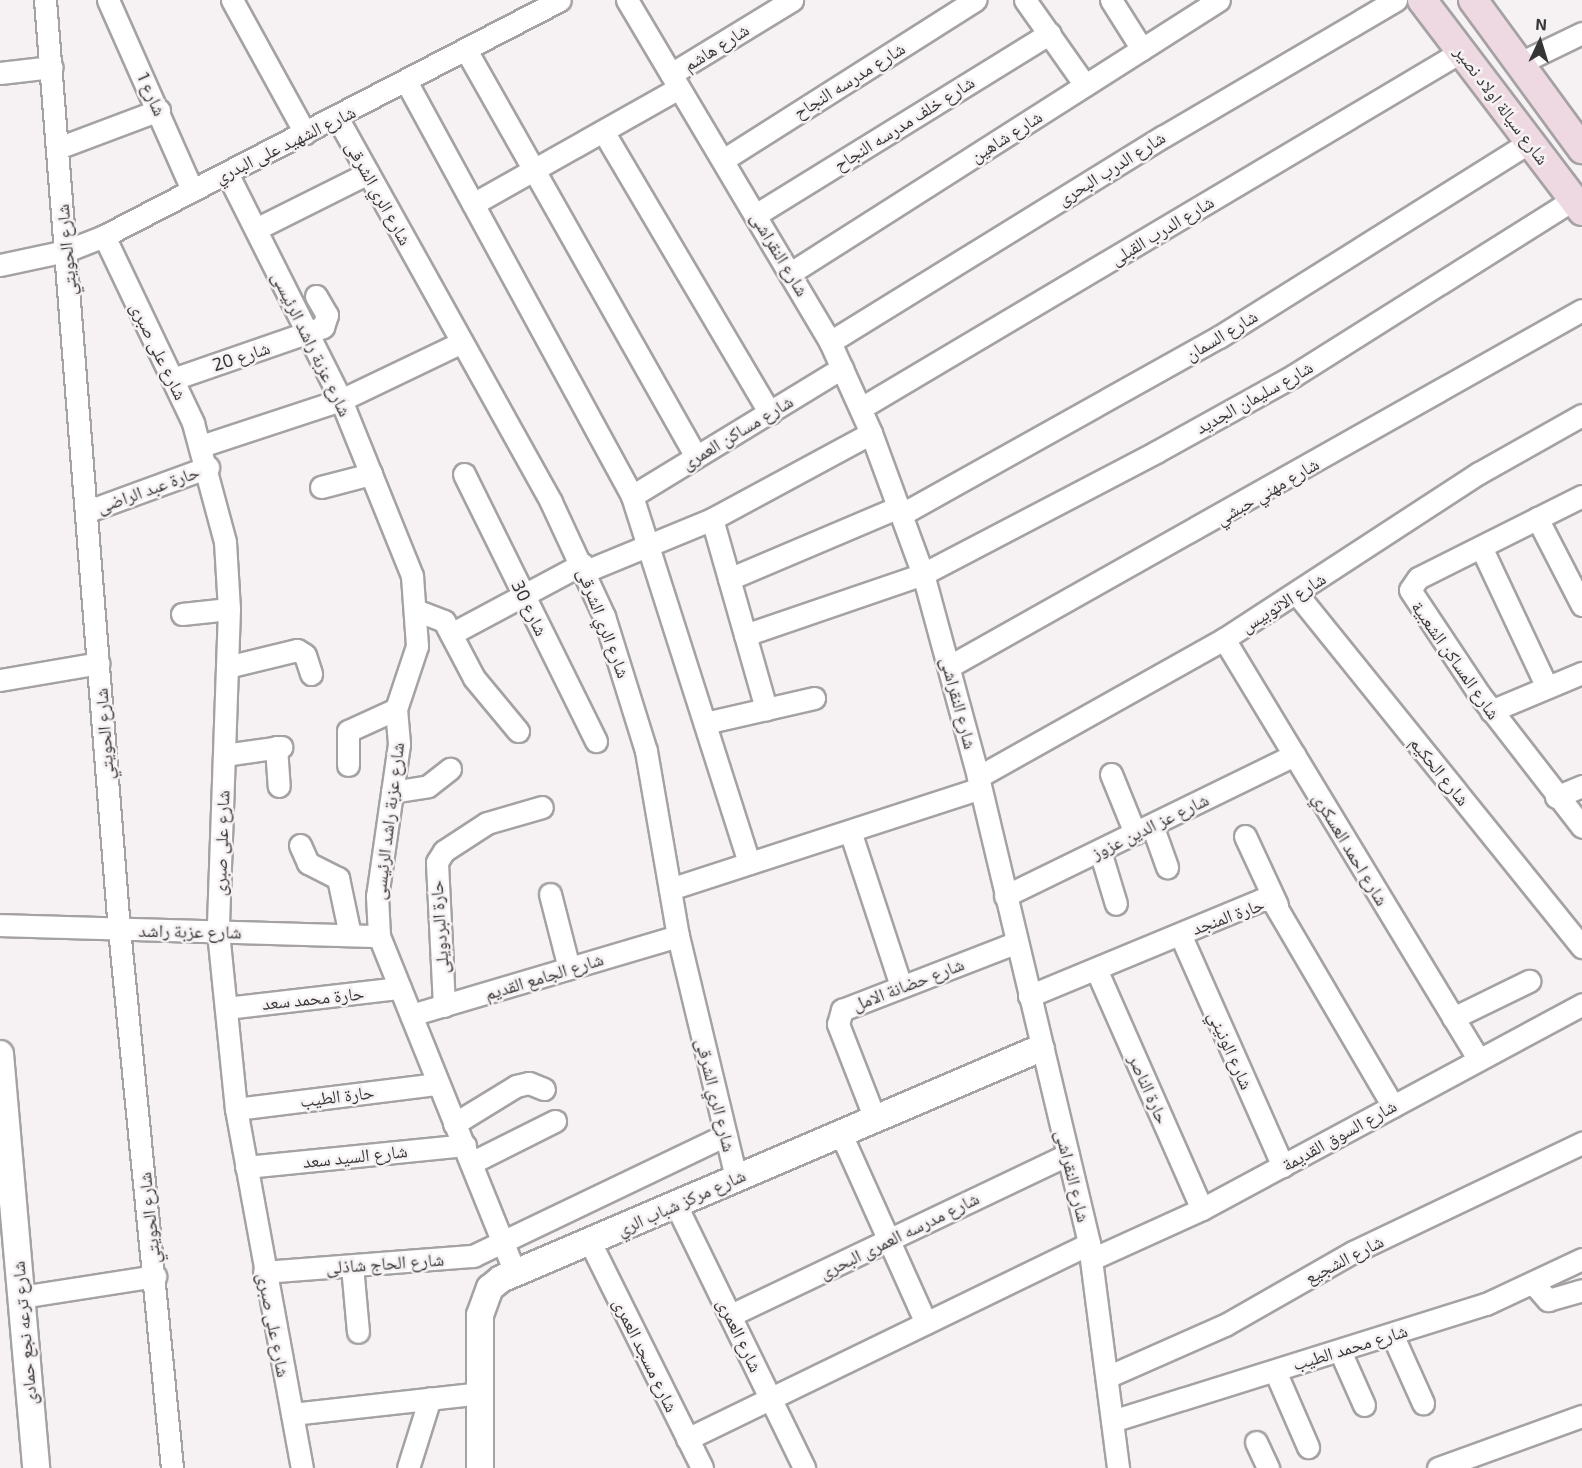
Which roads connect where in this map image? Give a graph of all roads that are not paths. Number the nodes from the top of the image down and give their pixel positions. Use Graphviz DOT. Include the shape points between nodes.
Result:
graph roads {
  1 [pos="45,0"];
  2 [pos="108,0"];
  3 [pos="232,0"];
  4 [pos="560,0"];
  5 [pos="627,0"];
  6 [pos="792,0"];
  7 [pos="975,0"];
  8 [pos="1111,0"];
  9 [pos="1219,0"];
  10 [pos="1396,0"];
  11 [pos="1422,0"];
  12 [pos="1473,0"];
  13 [pos="1035,2"];
  14 [pos="1050,33"];
  15 [pos="1582,33"];
  16 [pos="1142,49"];
  17 [pos="466,50"];
  18 [pos="1462,51"];
  19 [pos="1520,63"];
  20 [pos="52,67"];
  21 [pos="0,74"];
  22 [pos="675,81"];
  23 [pos="407,83"];
  24 [pos="1085,85"];
  25 [pos="159,110"];
  26 [pos="338,119"];
  27 [pos="603,131"];
  28 [pos="305,133"];
  29 [pos="1530,142"];
  30 [pos="1581,146"];
  31 [pos="58,148"];
  32 [pos="723,160"];
  33 [pos="534,170"];
  34 [pos="227,173"];
  35 [pos="368,173"];
  36 [pos="192,190"];
  37 [pos="473,204"];
  38 [pos="1578,205"];
  39 [pos="757,214"];
  40 [pos="256,229"];
  41 [pos="104,236"];
  42 [pos="66,251"];
  43 [pos="0,265"];
  44 [pos="792,272"];
  45 [pos="316,296"];
  46 [pos="1582,310"];
  47 [pos="310,334"];
  48 [pos="462,342"];
  49 [pos="830,342"];
  50 [pos="842,368"];
  51 [pos="173,379"];
  52 [pos="341,400"];
  53 [pos="861,408"];
  54 [pos="770,413"];
  55 [pos="1582,415"];
  56 [pos="872,433"];
  57 [pos="201,446"];
  58 [pos="696,457"];
  59 [pos="208,467"];
  60 [pos="370,474"];
  61 [pos="465,474"];
  62 [pos="321,487"];
  63 [pos="632,496"];
  64 [pos="1582,496"];
  65 [pos="901,510"];
  66 [pos="88,511"];
  67 [pos="1537,518"];
  68 [pos="712,519"];
  69 [pos="649,547"];
  70 [pos="1481,547"];
  71 [pos="584,568"];
  72 [pos="923,574"];
  73 [pos="729,579"];
  74 [pos="1577,582"];
  75 [pos="1297,594"];
  76 [pos="524,595"];
  77 [pos="1582,605"];
  78 [pos="229,609"];
  79 [pos="418,611"];
  80 [pos="182,614"];
  81 [pos="452,634"];
  82 [pos="745,635"];
  83 [pos="1224,639"];
  84 [pos="99,663"];
  85 [pos="950,666"];
  86 [pos="227,667"];
  87 [pos="1582,673"];
  88 [pos="311,674"];
  89 [pos="0,680"];
  90 [pos="1547,687"];
  91 [pos="814,698"];
  92 [pos="396,709"];
  93 [pos="766,709"];
  94 [pos="1491,711"];
  95 [pos="705,723"];
  96 [pos="518,731"];
  97 [pos="596,741"];
  98 [pos="224,755"];
  99 [pos="1294,755"];
  100 [pos="348,765"];
  101 [pos="450,769"];
  102 [pos="1112,774"];
  103 [pos="979,783"];
  104 [pos="279,786"];
  105 [pos="1582,786"];
  106 [pos="392,792"];
  107 [pos="1556,797"];
  108 [pos="542,807"];
  109 [pos="1582,827"];
  110 [pos="1143,829"];
  111 [pos="850,831"];
  112 [pos="1245,836"];
  113 [pos="300,845"];
  114 [pos="1100,851"];
  115 [pos="749,863"];
  116 [pos="1167,867"];
  117 [pos="670,889"];
  118 [pos="550,894"];
  119 [pos="1005,896"];
  120 [pos="1116,904"];
  121 [pos="1277,905"];
  122 [pos="0,925"];
  123 [pos="119,929"];
  124 [pos="218,932"];
  125 [pos="1180,934"];
  126 [pos="350,935"];
  127 [pos="379,936"];
  128 [pos="678,936"];
  129 [pos="1015,943"];
  130 [pos="1582,947"];
  131 [pos="569,968"];
  132 [pos="1096,969"];
  133 [pos="1529,981"];
  134 [pos="901,986"];
  135 [pos="400,988"];
  136 [pos="1029,996"];
  137 [pos="1582,1004"];
  138 [pos="444,1006"];
  139 [pos="226,1008"];
  140 [pos="411,1015"];
  141 [pos="1454,1018"];
  142 [pos="1041,1048"];
  143 [pos="0,1054"];
  144 [pos="1478,1058"];
  145 [pos="437,1084"];
  146 [pos="544,1089"];
  147 [pos="1393,1106"];
  148 [pos="236,1109"];
  149 [pos="875,1119"];
  150 [pos="555,1121"];
  151 [pos="454,1124"];
  152 [pos="841,1134"];
  153 [pos="725,1135"];
  154 [pos="1582,1143"];
  155 [pos="468,1154"];
  156 [pos="1068,1154"];
  157 [pos="1283,1166"];
  158 [pos="246,1167"];
  159 [pos="736,1177"];
  160 [pos="675,1203"];
  161 [pos="1202,1209"];
  162 [pos="888,1240"];
  163 [pos="590,1242"];
  164 [pos="503,1245"];
  165 [pos="1091,1251"];
  166 [pos="1582,1259"];
  167 [pos="352,1266"];
  168 [pos="264,1272"];
  169 [pos="514,1273"];
  170 [pos="155,1276"];
  171 [pos="1533,1283"];
  172 [pos="1582,1290"];
  173 [pos="21,1297"];
  174 [pos="731,1315"];
  175 [pos="926,1323"];
  176 [pos="358,1332"];
  177 [pos="1392,1334"];
  178 [pos="1340,1351"];
  179 [pos="1275,1371"];
  180 [pos="1107,1377"];
  181 [pos="482,1393"];
  182 [pos="430,1398"];
  183 [pos="772,1401"];
  184 [pos="1423,1403"];
  185 [pos="1364,1405"];
  186 [pos="292,1414"];
  187 [pos="1582,1416"];
  188 [pos="1112,1421"];
  189 [pos="687,1438"];
  190 [pos="1256,1442"];
  191 [pos="1308,1447"];
  192 [pos="36,1468"];
  193 [pos="172,1468"];
  194 [pos="302,1468"];
  195 [pos="408,1468"];
  196 [pos="480,1468"];
  197 [pos="702,1468"];
  198 [pos="804,1468"];
  199 [pos="1118,1468"];
  200 [pos="1268,1468"];
  201 [pos="1438,1468"];
  1 -- 20 [label="street, شارع الحويتي"];
  2 -- 25 [label="street, شارع 1"];
  3 -- 28 [label="street"];
  4 -- 17 [label="street, شارع الشهيد على البدري"];
  5 -- 22 [label="street, شارع النقراشى"];
  6 -- 22 [label="street, شارع هاشم"];
  7 -- 32 [label="street, شارع مدرسه النجاح"];
  8 -- 16 [label="street"];
  9 -- 16 [label="street, شارع شاهين"];
  10 -- 49 [label="street, شارع الدرب البحرى" via="1164,136"];
  11 -- 18 [label="main road, شارع سيالة اولاد نصير"];
  12 -- 19 [label="main road, شارع سيالة اولاد نصير"];
  13 -- 14 [label="street"];
  14 -- 24 [label="street"];
  14 -- 39 [label="street, شارع خلف مدرسه النجاح"];
  15 -- 19 [label="street"];
  16 -- 24 [label="street, شارع شاهين"];
  17 -- 23 [label="street, شارع الشهيد على البدري"];
  17 -- 33 [label="street"];
  18 -- 29 [label="main road, شارع سيالة اولاد نصير"];
  18 -- 53 [label="street, شارع الدرب القبلى"];
  19 -- 30 [label="main road, شارع سيالة اولاد نصير"];
  20 -- 21 [label="street"];
  20 -- 31 [label="street, شارع الحويتي"];
  22 -- 27 [label="street, شارع هاشم"];
  22 -- 32 [label="street, شارع النقراشى"];
  23 -- 26 [label="street, شارع الشهيد على البدري"];
  23 -- 37 [label="street"];
  24 -- 44 [label="street, شارع شاهين"];
  25 -- 31 [label="street"];
  25 -- 36 [label="street, شارع 1"];
  26 -- 28 [label="street, شارع الشهيد على البدري"];
  26 -- 35 [label="street, شارع الري الشرقى"];
  27 -- 33 [label="street, شارع هاشم"];
  27 -- 54 [label="street"];
  28 -- 34 [label="street, شارع الشهيد على البدري"];
  29 -- 38 [label="main road, شارع سيالة اولاد نصير"];
  29 -- 65 [label="street, شارع السمان" via="1220,337"];
  31 -- 42 [label="street, شارع الحويتي"];
  32 -- 39 [label="street, شارع النقراشى"];
  33 -- 37 [label="street, شارع هاشم"];
  33 -- 58 [label="street"];
  34 -- 36 [label="street, شارع الشهيد على البدري"];
  34 -- 40 [label="street, شارع عزبة راشد الرئيسى"];
  35 -- 40 [label="street"];
  35 -- 48 [label="street, شارع الري الشرقى"];
  36 -- 41 [label="street, شارع الشهيد على البدري"];
  37 -- 63 [label="street"];
  38 -- 72 [label="street, شارع سليمان الجديد" via="1293,376"];
  39 -- 44 [label="street, شارع النقراشى"];
  40 -- 47 [label="street, شارع عزبة راشد الرئيسى"];
  41 -- 42 [label="street, شارع الشهيد على البدري"];
  41 -- 51 [label="street, شارع على صبرى"];
  42 -- 43 [label="street, شارع الشهيد على البدري"];
  42 -- 66 [label="street, شارع الحويتي"];
  44 -- 49 [label="street, شارع النقراشى"];
  45 -- 47 [label="street" via="326,321"];
  46 -- 85 [label="street, شارع مهني حبشي"];
  47 -- 51 [label="street, شارع 20"];
  47 -- 52 [label="street, شارع عزبة راشد الرئيسى"];
  48 -- 52 [label="street"];
  48 -- 71 [label="street, شارع الري الشرقى"];
  49 -- 50 [label="street, شارع النقراشى"];
  50 -- 53 [label="street, شارع النقراشى"];
  50 -- 54 [label="street, شارع مساكن العمرى"];
  51 -- 57 [label="street, شارع على صبرى"];
  52 -- 57 [label="street"];
  52 -- 60 [label="street, شارع عزبة راشد الرئيسى"];
  53 -- 56 [label="street, شارع النقراشى"];
  54 -- 58 [label="street, شارع مساكن العمرى"];
  55 -- 75 [label="street, شارع الاتوبيس" via="1479,473"];
  56 -- 65 [label="street, شارع النقراشى"];
  56 -- 68 [label="street"];
  57 -- 59 [label="street, شارع على صبرى"];
  58 -- 63 [label="street, شارع مساكن العمرى"];
  59 -- 66 [label="street, حارة عبد الراضى"];
  59 -- 78 [label="street, شارع على صبرى" via="225,542"];
  60 -- 62 [label="street"];
  60 -- 79 [label="street, شارع عزبة راشد الرئيسى" via="412,576"];
  61 -- 76 [label="street, شارع 30"];
  63 -- 69 [label="street"];
  64 -- 67 [label="street, شارع المساكن الشعبية"];
  65 -- 72 [label="street, شارع النقراشى"];
  65 -- 73 [label="street, شارع السمان"];
  66 -- 84 [label="street, شارع الحويتي"];
  67 -- 70 [label="street, شارع المساكن الشعبية"];
  67 -- 74 [label="street"];
  68 -- 69 [label="street"];
  68 -- 73 [label="street"];
  69 -- 71 [label="street"];
  69 -- 95 [label="street"];
  70 -- 90 [label="street"];
  70 -- 94 [label="street, شارع المساكن الشعبية" via="1418,578 1410,590"];
  71 -- 76 [label="street"];
  71 -- 117 [label="street, شارع الري الشرقى" via="634,705"];
  72 -- 82 [label="street, شارع سليمان الجديد"];
  72 -- 85 [label="street, شارع النقراشى"];
  73 -- 82 [label="street"];
  74 -- 77 [label="street"];
  75 -- 83 [label="street, شارع الاتوبيس"];
  75 -- 130 [label="street, شارع الحكيم"];
  76 -- 81 [label="street"];
  76 -- 97 [label="street, شارع 30"];
  78 -- 80 [label="street"];
  78 -- 86 [label="street, شارع على صبرى"];
  79 -- 81 [label="street" via="440,617"];
  79 -- 92 [label="street, شارع عزبة راشد الرئيسى" via="417,646"];
  81 -- 96 [label="street" via="474,678"];
  82 -- 93 [label="street"];
  83 -- 99 [label="street, شارع احمد العسكري"];
  83 -- 103 [label="street, شارع الاتوبيس"];
  84 -- 89 [label="street"];
  84 -- 123 [label="street, شارع الحويتي"];
  85 -- 103 [label="street, شارع النقراشى"];
  86 -- 88 [label="street" via="297,650 305,655"];
  86 -- 98 [label="street, شارع على صبرى"];
  87 -- 90 [label="street"];
  90 -- 94 [label="street"];
  91 -- 93 [label="street"];
  92 -- 100 [label="street" via="348,731"];
  92 -- 106 [label="street, شارع عزبة راشد الرئيسى" via="399,744"];
  93 -- 95 [label="street"];
  94 -- 107 [label="street, شارع المساكن الشعبية"];
  95 -- 115 [label="street"];
  98 -- 104 [label="street" via="278,747"];
  98 -- 124 [label="street, شارع على صبرى"];
  99 -- 110 [label="street, شارع عز الدين عزوز"];
  99 -- 141 [label="street, شارع احمد العسكري"];
  101 -- 106 [label="street" via="428,786"];
  102 -- 110 [label="street"];
  103 -- 111 [label="street, شارع الاتوبيس"];
  103 -- 119 [label="street, شارع النقراشى"];
  105 -- 107 [label="street"];
  106 -- 127 [label="street, شارع عزبة راشد الرئيسى" via="377,896"];
  107 -- 109 [label="street, شارع المساكن الشعبية"];
  108 -- 138 [label="street, حارة البردويلى" via="487,823 444,851 437,862"];
  110 -- 114 [label="street, شارع عز الدين عزوز"];
  110 -- 116 [label="street"];
  111 -- 115 [label="street, شارع الاتوبيس"];
  111 -- 134 [label="street"];
  112 -- 121 [label="street"];
  113 -- 126 [label="street" via="308,862 341,885"];
  114 -- 119 [label="street, شارع عز الدين عزوز"];
  114 -- 120 [label="street"];
  115 -- 117 [label="street, شارع الاتوبيس"];
  117 -- 128 [label="street, شارع الري الشرقى"];
  118 -- 131 [label="street"];
  119 -- 129 [label="street, شارع النقراشى"];
  121 -- 125 [label="street, حارة المنجد" via="1261,900"];
  121 -- 147 [label="street, حارة المنجد"];
  122 -- 123 [label="street, شارع عزبة راشد"];
  123 -- 124 [label="street, شارع عزبة راشد"];
  123 -- 170 [label="street, شارع الحويتي"];
  124 -- 126 [label="street, شارع عزبة راشد"];
  124 -- 139 [label="street, شارع على صبرى"];
  125 -- 132 [label="street, حارة المنجد"];
  125 -- 157 [label="street, شارع الونيني"];
  126 -- 127 [label="street, شارع عزبة راشد"];
  127 -- 135 [label="street, شارع عزبة راشد الرئيسى"];
  128 -- 131 [label="street, شارع الجامع القديم"];
  128 -- 153 [label="street, شارع الري الشرقى"];
  129 -- 134 [label="street, شارع حضانة الامل"];
  129 -- 136 [label="street, شارع النقراشى"];
  131 -- 138 [label="street, شارع الجامع القديم"];
  132 -- 136 [label="street, حارة المنجد"];
  132 -- 161 [label="street, حارة الناصر"];
  133 -- 141 [label="street"];
  134 -- 149 [label="street, شارع حضانة الامل" via="848,1006 839,1017"];
  135 -- 139 [label="street, حارة محمد سعد"];
  135 -- 140 [label="street, شارع عزبة راشد الرئيسى"];
  136 -- 142 [label="street, شارع النقراشى"];
  137 -- 144 [label="street, شارع السوق القديمة"];
  138 -- 140 [label="street, شارع الجامع القديم"];
  139 -- 148 [label="street, شارع على صبرى"];
  140 -- 145 [label="street, شارع عزبة راشد الرئيسى"];
  141 -- 144 [label="street, شارع احمد العسكري"];
  142 -- 149 [label="street, شارع مركز شباب الري"];
  142 -- 156 [label="street, شارع النقراشى"];
  143 -- 173 [label="street, شارع ترعه نجع حمادى"];
  144 -- 147 [label="street, شارع السوق القديمة"];
  145 -- 148 [label="street, حارة الطيب"];
  145 -- 151 [label="street, شارع عزبة راشد الرئيسى"];
  146 -- 151 [label="street" via="529,1083 516,1086"];
  147 -- 157 [label="street, شارع السوق القديمة"];
  148 -- 158 [label="street, شارع على صبرى"];
  149 -- 152 [label="street, شارع مركز شباب الري"];
  150 -- 155 [label="street"];
  151 -- 155 [label="street, شارع عزبة راشد الرئيسى"];
  152 -- 159 [label="street, شارع مركز شباب الري"];
  152 -- 162 [label="street"];
  153 -- 159 [label="street, شارع الري الشرقى"];
  153 -- 164 [label="street, شارع الحاج شاذلى"];
  154 -- 180 [label="street, شارع الشجيع" via="1353,1252 1225,1324"];
  155 -- 158 [label="street, شارع السيد سعد"];
  155 -- 164 [label="street, شارع عزبة راشد الرئيسى"];
  156 -- 162 [label="street, شارع مدرسه العمرى البحرى"];
  156 -- 165 [label="street, شارع النقراشى"];
  157 -- 161 [label="street, شارع السوق القديمة"];
  158 -- 168 [label="street, شارع على صبرى"];
  159 -- 160 [label="street, شارع مركز شباب الري"];
  160 -- 163 [label="street, شارع مركز شباب الري"];
  160 -- 174 [label="street, شارع العمرى"];
  161 -- 165 [label="street, شارع السوق القديمة"];
  162 -- 174 [label="street, شارع مدرسه العمرى البحرى"];
  162 -- 175 [label="street"];
  163 -- 169 [label="street, شارع مركز شباب الري"];
  163 -- 189 [label="street, شارع مسجد العمرى"];
  164 -- 167 [label="street, شارع الحاج شاذلى" via="453,1259"];
  164 -- 169 [label="street, شارع عزبة راشد الرئيسى"];
  165 -- 175 [label="street, شارع السوق القديمة"];
  165 -- 180 [label="street, شارع النقراشى"];
  166 -- 171 [label="street, شارع محمد الطيب"];
  167 -- 168 [label="street, شارع الحاج شاذلى"];
  167 -- 176 [label="street"];
  168 -- 186 [label="street, شارع على صبرى"];
  169 -- 181 [label="street, شارع مركز شباب الري" via="490,1288 483,1301"];
  170 -- 173 [label="street"];
  170 -- 193 [label="street, شارع الحويتي"];
  171 -- 172 [label="street" via="1548,1300"];
  171 -- 177 [label="street, شارع محمد الطيب"];
  173 -- 192 [label="street, شارع ترعه نجع حمادى"];
  174 -- 183 [label="street, شارع العمرى"];
  175 -- 183 [label="street, شارع السوق القديمة"];
  177 -- 178 [label="street, شارع محمد الطيب"];
  177 -- 184 [label="street"];
  178 -- 179 [label="street, شارع محمد الطيب"];
  178 -- 185 [label="street"];
  179 -- 188 [label="street, شارع محمد الطيب"];
  179 -- 191 [label="street"];
  180 -- 188 [label="street, شارع النقراشى"];
  181 -- 182 [label="street"];
  181 -- 196 [label="street, شارع مركز شباب الري"];
  182 -- 186 [label="street"];
  182 -- 195 [label="street"];
  183 -- 189 [label="street, شارع السوق القديمة"];
  183 -- 198 [label="street, شارع العمرى"];
  186 -- 194 [label="street, شارع على صبرى"];
  187 -- 201 [label="street"];
  188 -- 199 [label="street, شارع النقراشى"];
  189 -- 197 [label="street, شارع مسجد العمرى"];
  190 -- 200 [label="street"];
}
